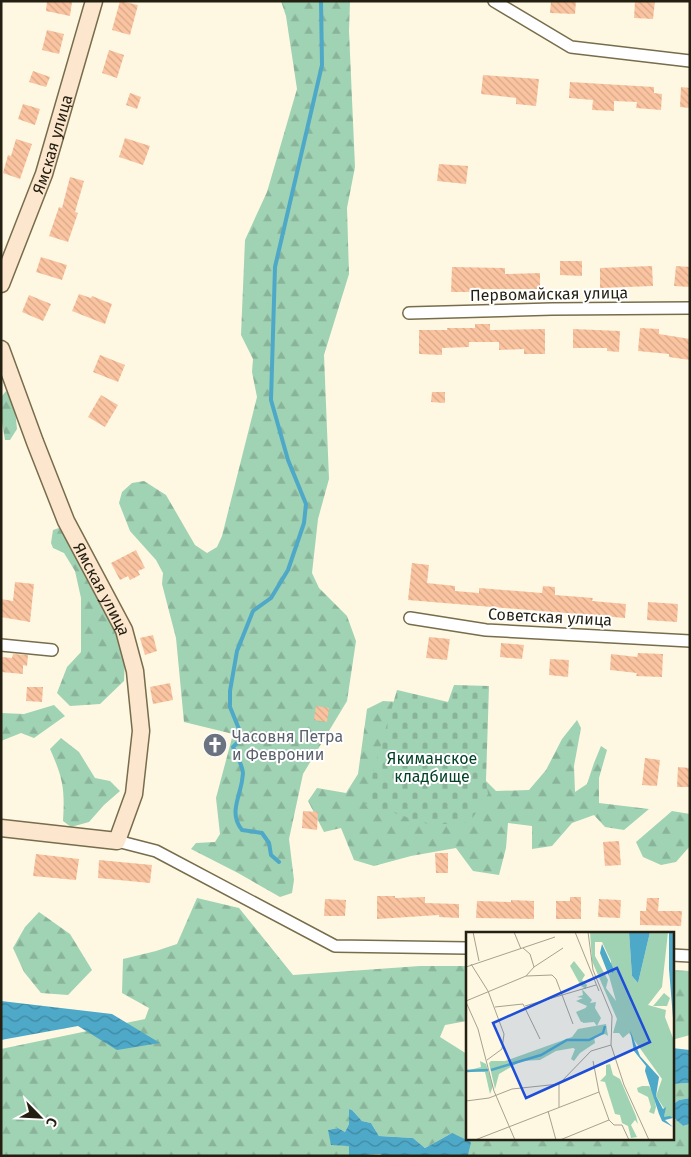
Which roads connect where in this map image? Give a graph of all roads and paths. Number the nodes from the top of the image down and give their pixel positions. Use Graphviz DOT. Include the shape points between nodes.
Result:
graph roads {
  1 [pos="94,1"];
  2 [pos="494,1"];
  3 [pos="690,61"];
  4 [pos="1,284"];
  5 [pos="690,308"];
  6 [pos="409,313"];
  7 [pos="1,349"];
  8 [pos="410,618"];
  9 [pos="690,640"];
  10 [pos="1,645"];
  11 [pos="52,650"];
  12 [pos="1,828"];
  13 [pos="117,841"];
  14 [pos="466,948"];
  15 [pos="674,955"];
  16 [pos="690,956"];
  1 -- 4 [label="street, Ямская улица" via="44,174"];
  2 -- 3 [label="street" via="570,47"];
  5 -- 6 [label="street, Первомайская улица"];
  7 -- 13 [label="street, Ямская улица" via="66,521 124,630 135,671 141,731 134,794"];
  8 -- 9 [label="street, Советская улица" via="486,630"];
  10 -- 11 [label="street"];
  12 -- 13 [label="street"];
  13 -- 14 [label="street" via="156,851 335,946"];
  15 -- 16 [label="street"];
}
